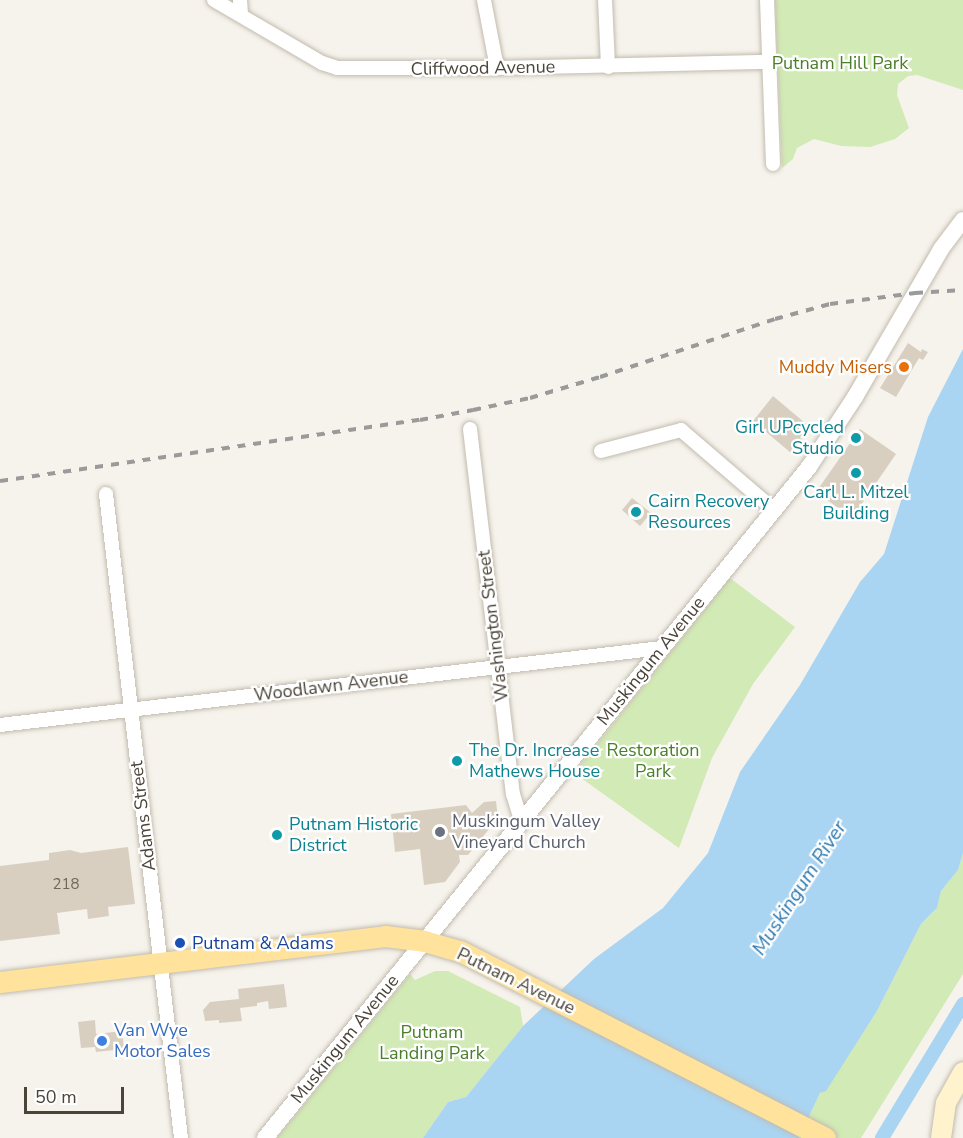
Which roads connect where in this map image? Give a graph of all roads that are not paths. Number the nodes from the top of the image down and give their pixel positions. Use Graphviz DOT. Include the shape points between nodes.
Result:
graph roads {
  1 [pos="214,0"];
  2 [pos="240,0"];
  3 [pos="484,0"];
  4 [pos="605,0"];
  5 [pos="767,0"];
  6 [pos="241,15"];
  7 [pos="770,62"];
  8 [pos="608,67"];
  9 [pos="496,68"];
  10 [pos="773,164"];
  11 [pos="963,220"];
  12 [pos="470,429"];
  13 [pos="602,451"];
  14 [pos="106,494"];
  15 [pos="773,509"];
  16 [pos="661,648"];
  17 [pos="498,665"];
  18 [pos="130,710"];
  19 [pos="0,725"];
  20 [pos="521,821"];
  21 [pos="424,941"];
  22 [pos="160,963"];
  23 [pos="0,982"];
  24 [pos="963,1072"];
  25 [pos="181,1138"];
  26 [pos="265,1138"];
  27 [pos="825,1138"];
  28 [pos="941,1138"];
  1 -- 6 [label="street, Cliffwood Avenue"];
  2 -- 6 [label="street"];
  3 -- 9 [label="street"];
  4 -- 8 [label="street"];
  5 -- 7 [label="street"];
  6 -- 9 [label="street, Cliffwood Avenue" via="337,68"];
  7 -- 8 [label="street, Cliffwood Avenue"];
  7 -- 10 [label="street"];
  8 -- 9 [label="street, Cliffwood Avenue"];
  11 -- 15 [label="street, Muskingum Avenue" via="941,249 833,433"];
  12 -- 17 [label="street, Washington Street"];
  13 -- 15 [label="street" via="681,430"];
  14 -- 18 [label="street, Adams Street"];
  15 -- 16 [label="street, Muskingum Avenue"];
  16 -- 17 [label="street, Woodlawn Avenue"];
  16 -- 20 [label="street, Muskingum Avenue"];
  17 -- 18 [label="street, Woodlawn Avenue"];
  17 -- 20 [label="street, Washington Street" via="513,794"];
  18 -- 19 [label="street, Woodlawn Avenue"];
  18 -- 22 [label="street, Adams Street"];
  20 -- 21 [label="street, Muskingum Avenue"];
  21 -- 22 [label="main road, Putnam Avenue" via="385,936"];
  21 -- 26 [label="street, Muskingum Avenue"];
  21 -- 27 [label="main road, Putnam Avenue" via="460,951"];
  22 -- 23 [label="main road, Putnam Avenue"];
  22 -- 25 [label="street, Adams Street"];
  24 -- 28 [label="main road" via="946,1103"];
}
